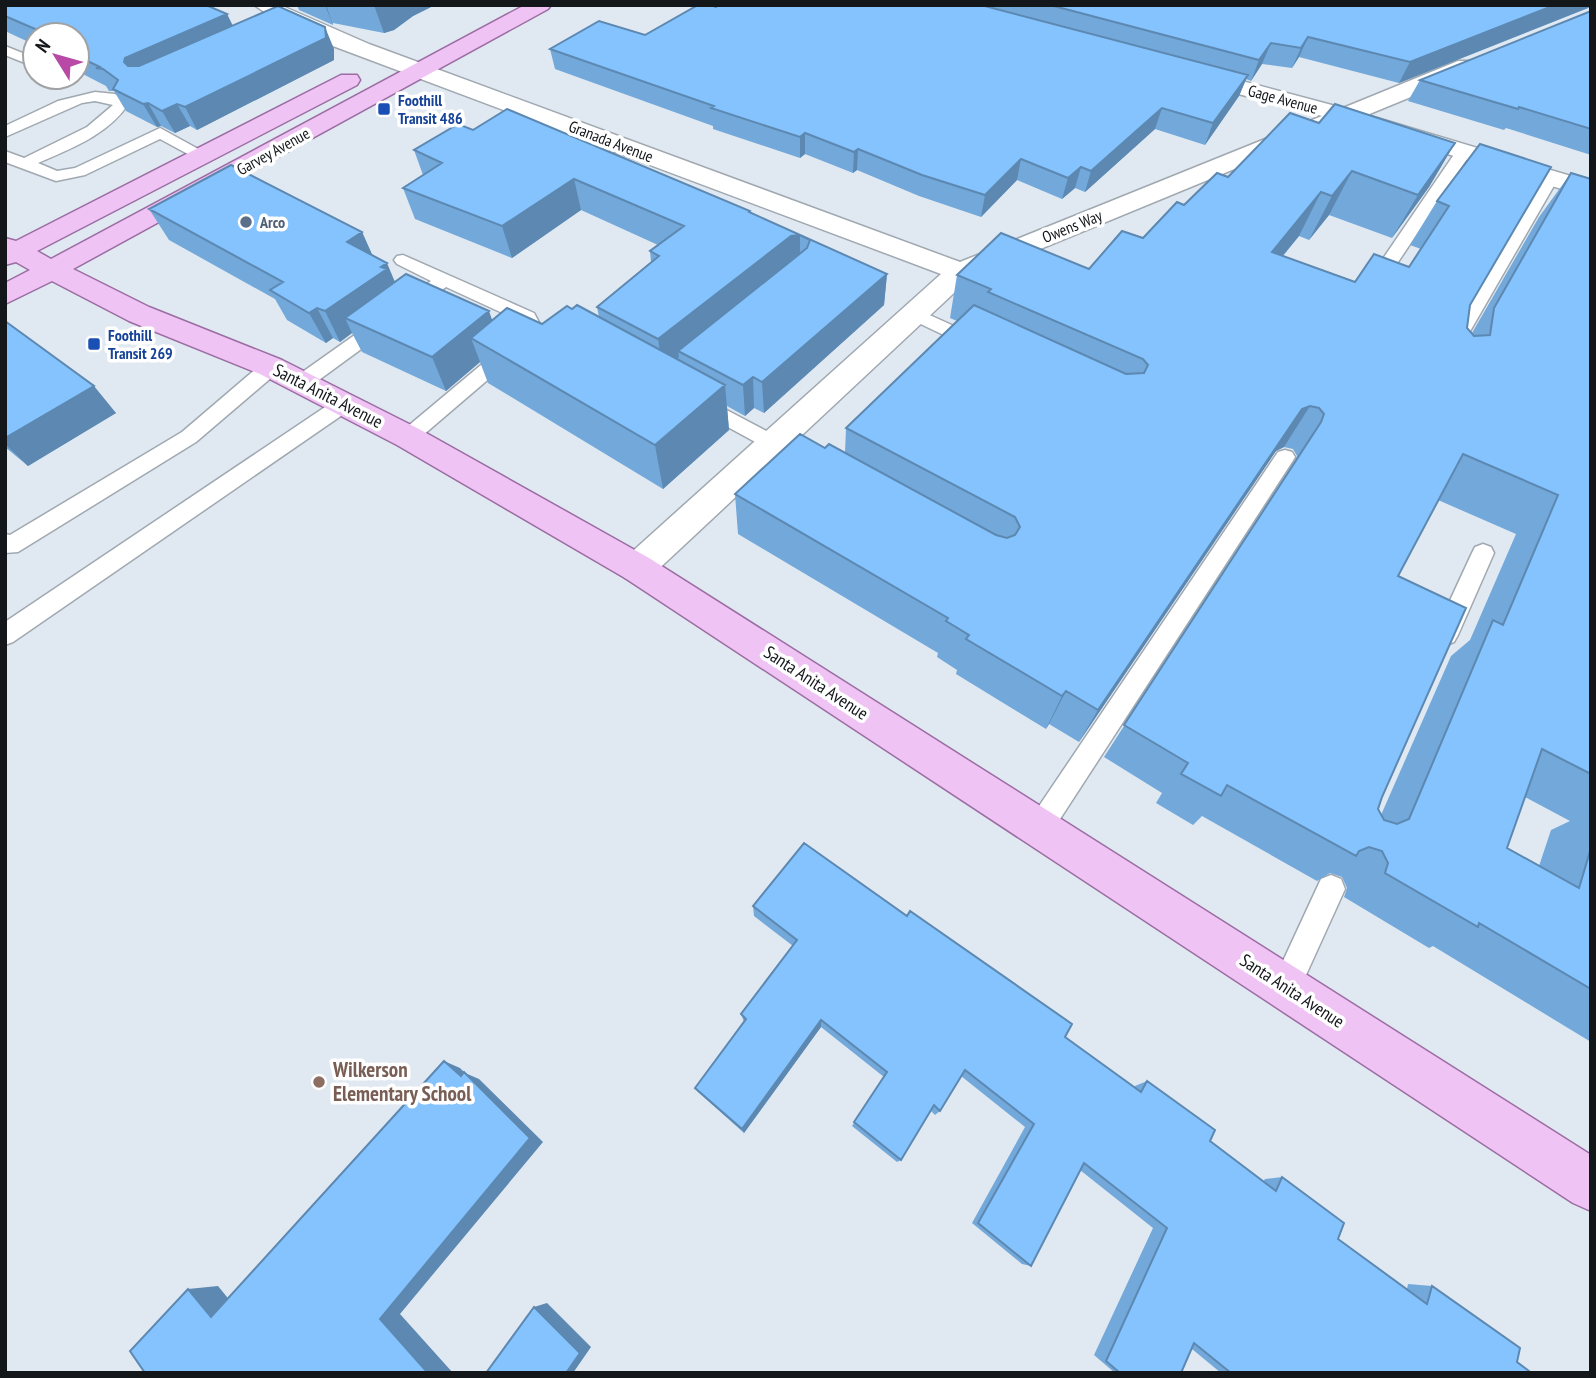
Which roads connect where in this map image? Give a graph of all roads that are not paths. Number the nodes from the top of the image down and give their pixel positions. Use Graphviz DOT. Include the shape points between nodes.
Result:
graph roads {
  1 [pos="541,5"];
  2 [pos="276,16"];
  3 [pos="421,43"];
  4 [pos="1492,55"];
  5 [pos="388,59"];
  6 [pos="422,69"];
  7 [pos="1174,70"];
  8 [pos="1344,115"];
  9 [pos="5,132"];
  10 [pos="1464,153"];
  11 [pos="5,156"];
  12 [pos="203,156"];
  13 [pos="23,164"];
  14 [pos="1551,177"];
  15 [pos="1591,190"];
  16 [pos="9,252"];
  17 [pos="403,260"];
  18 [pos="52,271"];
  19 [pos="960,272"];
  20 [pos="444,280"];
  21 [pos="1372,290"];
  22 [pos="5,295"];
  23 [pos="914,314"];
  24 [pos="998,353"];
  25 [pos="1449,360"];
  26 [pos="271,367"];
  27 [pos="301,383"];
  28 [pos="677,389"];
  29 [pos="344,404"];
  30 [pos="408,437"];
  31 [pos="773,443"];
  32 [pos="1285,457"];
  33 [pos="808,462"];
  34 [pos="5,542"];
  35 [pos="1483,553"];
  36 [pos="637,568"];
  37 [pos="5,635"];
  38 [pos="1438,652"];
  39 [pos="1041,827"];
  40 [pos="1331,889"];
  41 [pos="1286,987"];
  42 [pos="1591,1185"];
  1 -- 6 [label="main road, Garvey Avenue"];
  2 -- 5 [label="street, Granada Avenue"];
  3 -- 5 [label="main road, Garvey Avenue"];
  4 -- 8 [label="street, Owens Way"];
  5 -- 6 [label="street, Granada Avenue"];
  5 -- 12 [label="main road, Garvey Avenue"];
  6 -- 18 [label="main road, Garvey Avenue"];
  6 -- 19 [label="street, Granada Avenue"];
  7 -- 8 [label="street, Gage Avenue"];
  8 -- 10 [label="street, Gage Avenue"];
  8 -- 19 [label="street, Owens Way"];
  9 -- 13 [label="lane" via="80,98 113,97 122,103 117,114 102,125"];
  10 -- 14 [label="street, Gage Avenue"];
  10 -- 21 [label="lane" via="1392,253"];
  11 -- 13 [label="lane"];
  12 -- 13 [label="lane" via="160,133 79,172 56,176"];
  12 -- 16 [label="main road, Garvey Avenue"];
  14 -- 15 [label="street, Gage Avenue"];
  14 -- 25 [label="lane" via="1450,350"];
  16 -- 18 [label="main road, Santa Anita Avenue"];
  17 -- 20 [label="lane"];
  18 -- 22 [label="main road, Garvey Avenue"];
  18 -- 26 [label="main road, Santa Anita Avenue" via="139,314"];
  19 -- 23 [label="street, Owens Way"];
  20 -- 27 [label="lane"];
  20 -- 30 [label="lane" via="528,317 532,326 525,338"];
  23 -- 24 [label="lane"];
  23 -- 31 [label="street, Owens Way"];
  26 -- 27 [label="main road, Santa Anita Avenue"];
  26 -- 34 [label="lane" via="188,437 10,546"];
  27 -- 29 [label="main road, Santa Anita Avenue"];
  28 -- 31 [label="lane"];
  29 -- 30 [label="main road, Santa Anita Avenue"];
  29 -- 37 [label="lane"];
  30 -- 36 [label="main road, Santa Anita Avenue"];
  31 -- 33 [label="lane"];
  31 -- 36 [label="street, Owens Way"];
  32 -- 39 [label="lane"];
  35 -- 38 [label="lane"];
  36 -- 39 [label="main road, Santa Anita Avenue"];
  39 -- 41 [label="main road, Santa Anita Avenue"];
  40 -- 41 [label="lane"];
  41 -- 42 [label="main road, Santa Anita Avenue"];
}
